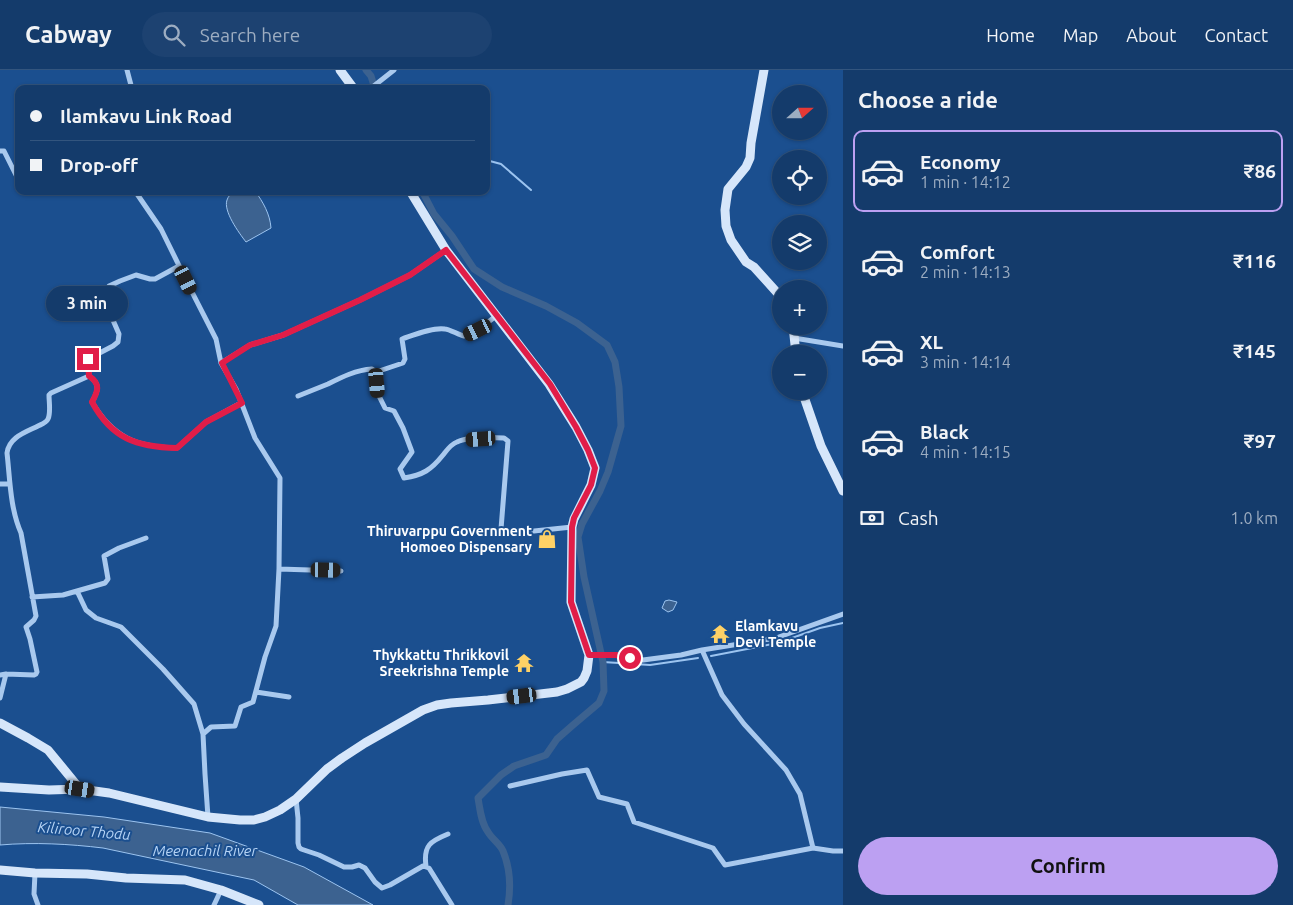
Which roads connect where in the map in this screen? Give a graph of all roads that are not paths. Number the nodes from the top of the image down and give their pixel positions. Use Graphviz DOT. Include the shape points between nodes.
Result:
graph roads {
  1 [pos="127,70"];
  2 [pos="340,70"];
  3 [pos="394,70"];
  4 [pos="764,70"];
  5 [pos="131,85"];
  6 [pos="351,85"];
  7 [pos="375,85"];
  8 [pos="0,151"];
  9 [pos="15,173"];
  10 [pos="138,195"];
  11 [pos="412,195"];
  12 [pos="446,250"];
  13 [pos="179,266"];
  14 [pos="772,287"];
  15 [pos="496,316"];
  16 [pos="794,335"];
  17 [pos="794,338"];
  18 [pos="795,345"];
  19 [pos="843,346"];
  20 [pos="222,363"];
  21 [pos="376,372"];
  22 [pos="89,376"];
  23 [pos="298,396"];
  24 [pos="805,400"];
  25 [pos="242,403"];
  26 [pos="0,484"];
  27 [pos="10,484"];
  28 [pos="843,491"];
  29 [pos="572,527"];
  30 [pos="146,538"];
  31 [pos="279,569"];
  32 [pos="341,571"];
  33 [pos="77,591"];
  34 [pos="32,596"];
  35 [pos="843,614"];
  36 [pos="702,650"];
  37 [pos="593,655"];
  38 [pos="3,675"];
  39 [pos="256,692"];
  40 [pos="289,697"];
  41 [pos="0,698"];
  42 [pos="0,723"];
  43 [pos="203,734"];
  44 [pos="510,786"];
  45 [pos="0,787"];
  46 [pos="80,789"];
  47 [pos="296,799"];
  48 [pos="208,816"];
  49 [pos="448,834"];
  50 [pos="812,848"];
  51 [pos="843,850"];
  52 [pos="426,866"];
  53 [pos="0,870"];
  54 [pos="35,873"];
  55 [pos="221,890"];
  56 [pos="38,905"];
  57 [pos="214,905"];
  58 [pos="259,905"];
  59 [pos="452,905"];
  1 -- 5 [label="street"];
  2 -- 6 [label="main road"];
  3 -- 7 [label="street"];
  4 -- 14 [label="main road" via="750,158 728,189 725,210 731,240 746,262"];
  8 -- 9 [label="street" via="4,151"];
  10 -- 13 [label="street"];
  11 -- 12 [label="main road"];
  12 -- 15 [label="main road"];
  12 -- 20 [label="street" via="410,275 283,335 250,345"];
  13 -- 20 [label="street" via="216,338"];
  13 -- 22 [label="street" via="156,279 136,275 109,286 104,292 119,334 118,342 88,359"];
  15 -- 21 [label="street" via="464,336 446,328 402,339 403,363"];
  15 -- 29 [label="main road" via="550,384 576,427 595,468"];
  16 -- 17 [label="main road"];
  17 -- 18 [label="main road"];
  17 -- 19 [label="street"];
  20 -- 25 [label="street"];
  21 -- 23 [label="street" via="366,369"];
  21 -- 29 [label="street" via="378,394 385,408 394,410 412,452 400,469 404,478 432,468 458,441 504,438 508,441 503,534"];
  22 -- 25 [label="street" via="97,384 92,402 111,428 127,439 156,448 177,448 206,422"];
  22 -- 27 [label="street" via="51,393 45,422 10,443 7,452"];
  24 -- 28 [label="main road" via="821,446"];
  25 -- 31 [label="street" via="255,438 280,478"];
  26 -- 27 [label="street"];
  27 -- 34 [label="street"];
  29 -- 37 [label="main road" via="571,602"];
  30 -- 33 [label="street" via="104,556 108,579"];
  31 -- 32 [label="street"];
  31 -- 39 [label="street" via="276,626"];
  33 -- 34 [label="street"];
  33 -- 43 [label="street" via="86,610 96,618 121,628 182,690 194,704"];
  34 -- 38 [label="street" via="36,616 26,627 36,674"];
  35 -- 36 [label="street" via="776,638"];
  36 -- 37 [label="street" via="643,660"];
  36 -- 50 [label="street" via="722,696 786,770 800,794"];
  37 -- 47 [label="main road" via="581,682 567,689 450,703 423,710 342,758"];
  38 -- 41 [label="street"];
  39 -- 40 [label="street"];
  39 -- 43 [label="street" via="253,702 241,707 236,726 210,727"];
  42 -- 46 [label="main road" via="48,750"];
  43 -- 48 [label="street"];
  44 -- 50 [label="street" via="587,770 599,798 627,804 634,822 713,848 725,866"];
  45 -- 46 [label="main road"];
  46 -- 48 [label="main road"];
  47 -- 48 [label="main road" via="266,818 240,820"];
  47 -- 52 [label="street" via="301,849 344,867 359,865 382,888"];
  49 -- 52 [label="street" via="428,846"];
  50 -- 51 [label="street"];
  52 -- 59 [label="street"];
  53 -- 54 [label="main road"];
  54 -- 55 [label="main road" via="185,880"];
  54 -- 56 [label="street" via="34,894"];
  55 -- 57 [label="street"];
  55 -- 58 [label="main road"];
}
